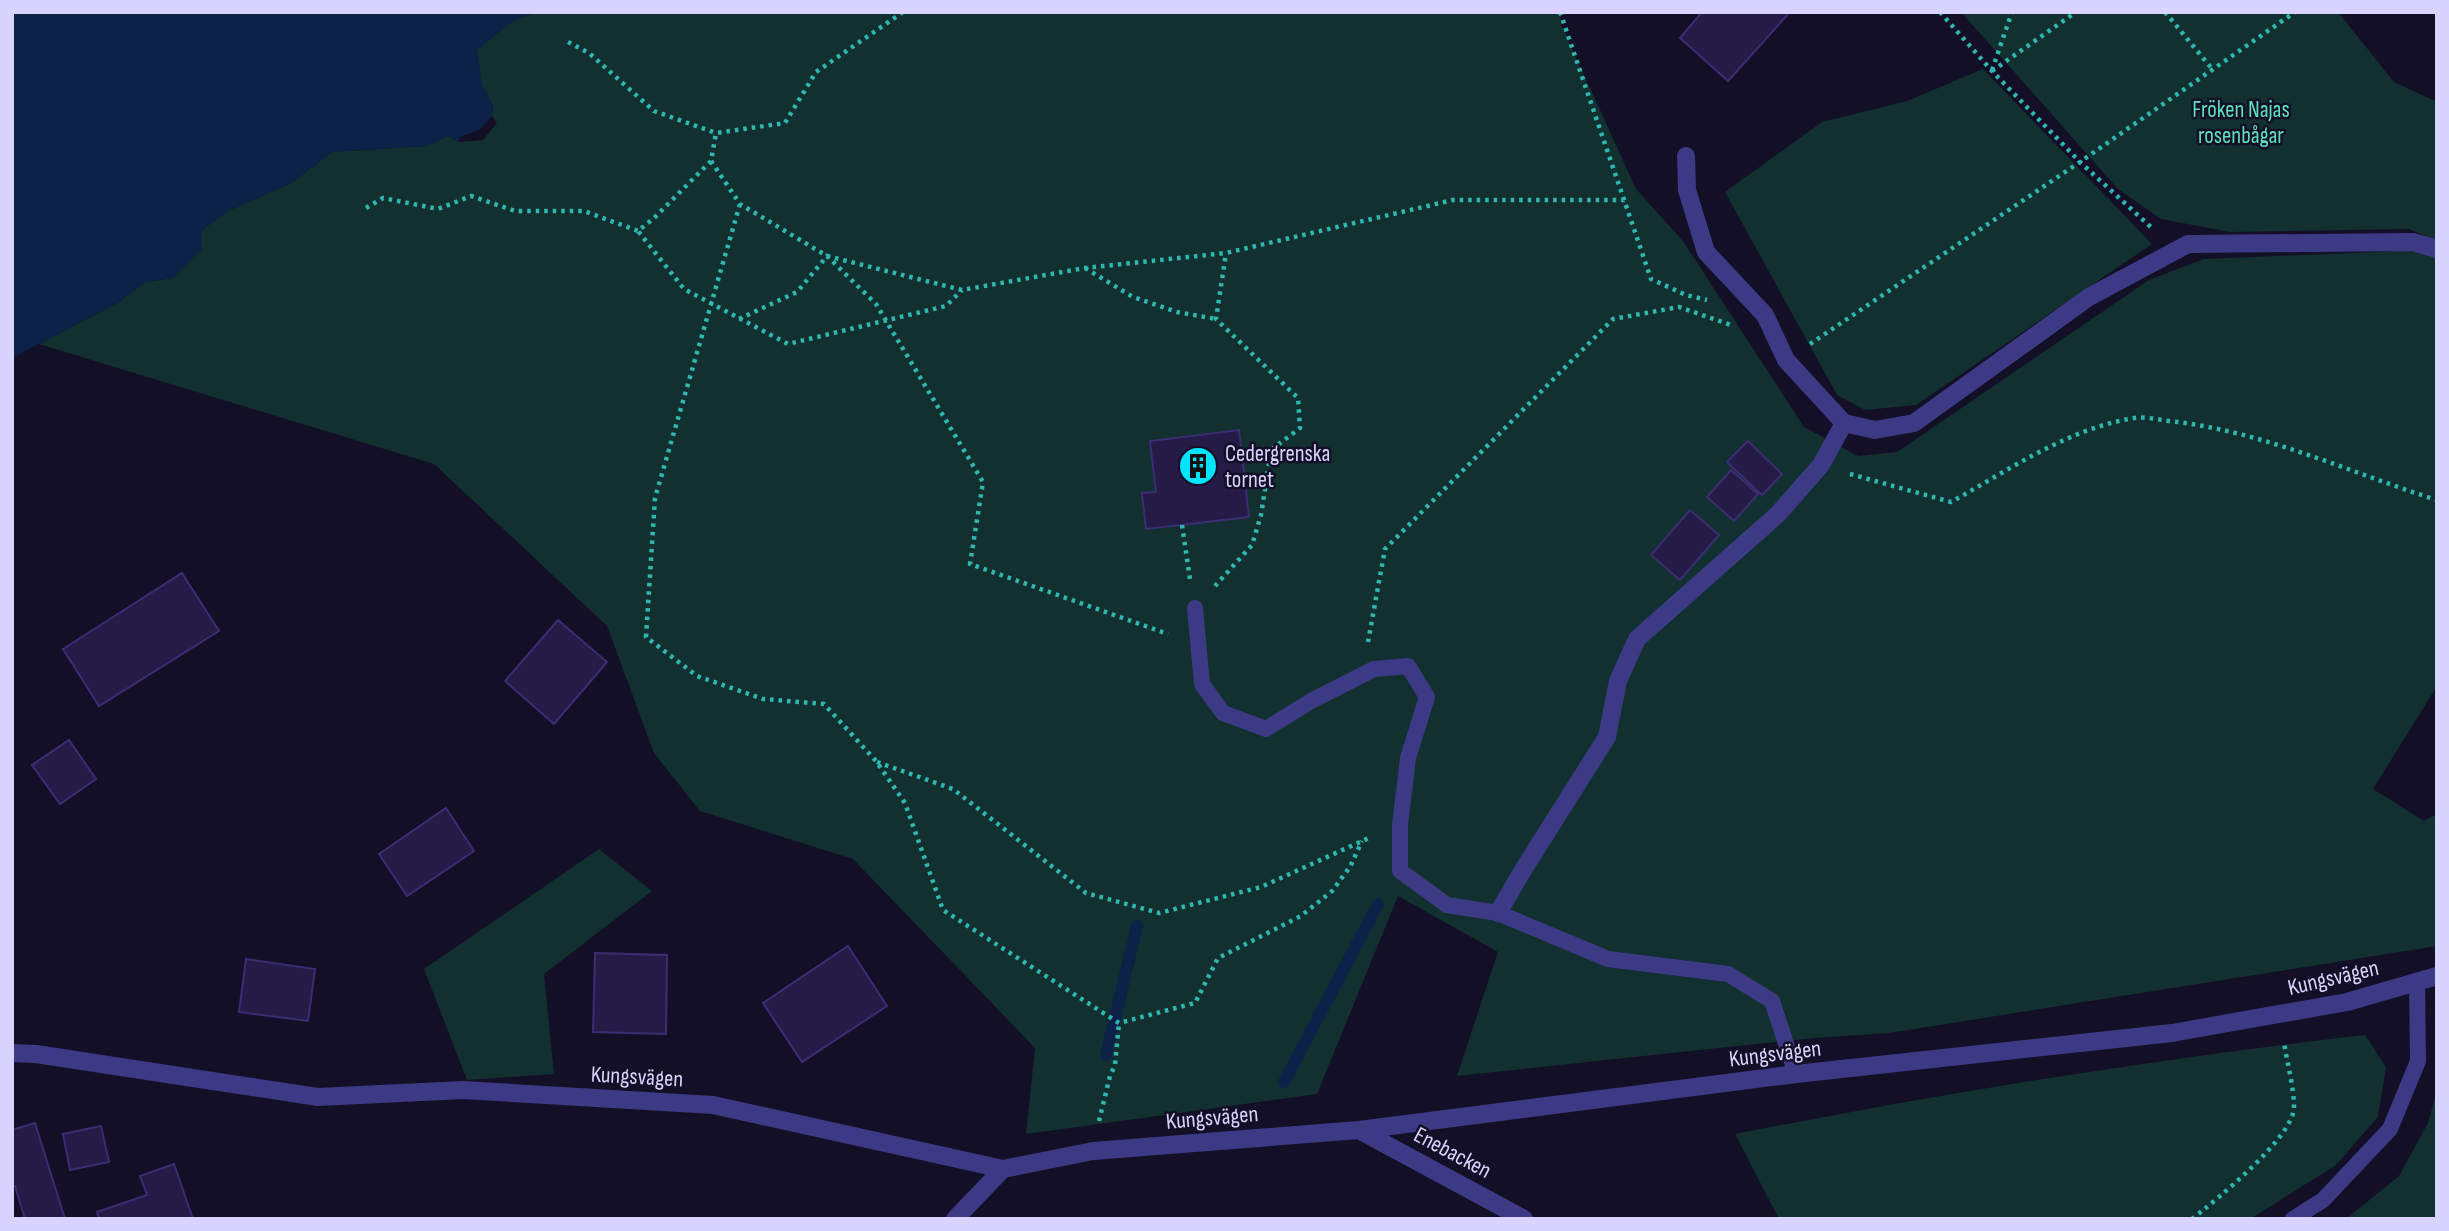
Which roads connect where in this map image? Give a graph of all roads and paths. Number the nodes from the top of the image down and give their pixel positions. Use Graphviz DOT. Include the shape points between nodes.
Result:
graph roads {
  1 [pos="903,12"];
  2 [pos="1560,12"];
  3 [pos="1940,12"];
  4 [pos="2012,12"];
  5 [pos="2076,12"];
  6 [pos="2165,12"];
  7 [pos="2295,12"];
  8 [pos="568,43"];
  9 [pos="2213,70"];
  10 [pos="1992,71"];
  11 [pos="716,133"];
  12 [pos="1686,156"];
  13 [pos="711,161"];
  14 [pos="2080,162"];
  15 [pos="1625,200"];
  16 [pos="740,204"];
  17 [pos="366,208"];
  18 [pos="638,230"];
  19 [pos="2188,244"];
  20 [pos="2437,249"];
  21 [pos="1226,253"];
  22 [pos="827,256"];
  23 [pos="1084,268"];
  24 [pos="962,290"];
  25 [pos="1713,302"];
  26 [pos="711,304"];
  27 [pos="739,319"];
  28 [pos="1216,319"];
  29 [pos="887,322"];
  30 [pos="1778,342"];
  31 [pos="1786,360"];
  32 [pos="1844,423"];
  33 [pos="1821,465"];
  34 [pos="2437,500"];
  35 [pos="1182,525"];
  36 [pos="1187,565"];
  37 [pos="1195,608"];
  38 [pos="1198,645"];
  39 [pos="1362,675"];
  40 [pos="876,761"];
  41 [pos="1400,825"];
  42 [pos="1362,841"];
  43 [pos="1498,914"];
  44 [pos="2437,976"];
  45 [pos="2417,981"];
  46 [pos="2279,1014"];
  47 [pos="1119,1023"];
  48 [pos="12,1053"];
  49 [pos="1796,1074"];
  50 [pos="1100,1117"];
  51 [pos="1359,1130"];
  52 [pos="1003,1169"];
  53 [pos="955,1219"];
  54 [pos="1524,1219"];
  55 [pos="2192,1219"];
  56 [pos="2293,1219"];
  1 -- 11 [label="path" via="816,72 785,123"];
  2 -- 15 [label="path"];
  3 -- 10 [label="path"];
  4 -- 10 [label="path"];
  5 -- 10 [label="path"];
  6 -- 9 [label="path"];
  7 -- 9 [label="path"];
  8 -- 11 [label="path" via="589,53 654,111"];
  9 -- 14 [label="path"];
  10 -- 14 [label="path"];
  11 -- 13 [label="path"];
  12 -- 30 [label="street" via="1687,190 1706,252 1765,315"];
  13 -- 16 [label="path"];
  13 -- 18 [label="path"];
  14 -- 19 [label="path" via="2158,233"];
  14 -- 31 [label="path"];
  15 -- 21 [label="path" via="1453,200"];
  15 -- 25 [label="path" via="1651,279"];
  16 -- 22 [label="path"];
  16 -- 26 [label="path"];
  17 -- 18 [label="path" via="383,198 438,209 471,196 514,211 584,211"];
  18 -- 26 [label="path" via="684,289"];
  19 -- 20 [label="street" via="2413,242"];
  19 -- 32 [label="street" via="2089,297 1914,423 1875,429"];
  21 -- 23 [label="path"];
  21 -- 28 [label="path"];
  22 -- 24 [label="path"];
  22 -- 27 [label="path" via="797,292"];
  22 -- 29 [label="path" via="876,304"];
  23 -- 24 [label="path"];
  23 -- 28 [label="path" via="1133,297"];
  24 -- 29 [label="path" via="946,306"];
  26 -- 27 [label="path"];
  26 -- 40 [label="path" via="655,498 646,637 697,676 763,699 824,705"];
  27 -- 29 [label="path" via="788,344"];
  28 -- 37 [label="path" via="1298,398 1300,428 1270,450 1252,545"];
  29 -- 38 [label="path" via="983,482 970,564"];
  30 -- 31 [label="street"];
  30 -- 39 [label="path" via="1679,307 1613,320 1385,549"];
  31 -- 32 [label="street"];
  32 -- 33 [label="street"];
  33 -- 34 [label="path" via="1951,502 2074,434 2137,418 2204,426 2280,446"];
  33 -- 43 [label="street" via="1778,514 1637,639 1618,681 1606,737"];
  35 -- 36 [label="path"];
  37 -- 38 [label="lane"];
  38 -- 39 [label="lane" via="1202,684 1223,713 1266,729"];
  39 -- 41 [label="lane" via="1374,669 1408,666 1427,697 1408,758"];
  40 -- 42 [label="path" via="953,789 1086,893 1159,913 1261,887"];
  40 -- 47 [label="path" via="905,803 943,910"];
  41 -- 42 [label="path"];
  41 -- 43 [label="lane" via="1401,871 1447,905"];
  42 -- 47 [label="path" via="1332,891 1301,915 1218,958 1195,1003"];
  43 -- 49 [label="lane" via="1608,959 1728,974 1772,1001"];
  44 -- 45 [label="street, Kungsvägen"];
  45 -- 46 [label="street, Kungsvägen" via="2347,1002"];
  45 -- 56 [label="lane" via="2418,1061 2390,1129 2323,1200"];
  46 -- 49 [label="street, Kungsvägen" via="2172,1033"];
  46 -- 55 [label="path" via="2295,1110 2283,1135"];
  47 -- 50 [label="path" via="1115,1065"];
  48 -- 52 [label="street, Kungsvägen" via="318,1097 463,1090 713,1105"];
  49 -- 51 [label="street, Kungsvägen"];
  51 -- 52 [label="street, Kungsvägen" via="1093,1151"];
  51 -- 54 [label="street, Enebacken"];
  52 -- 53 [label="street"];
}
